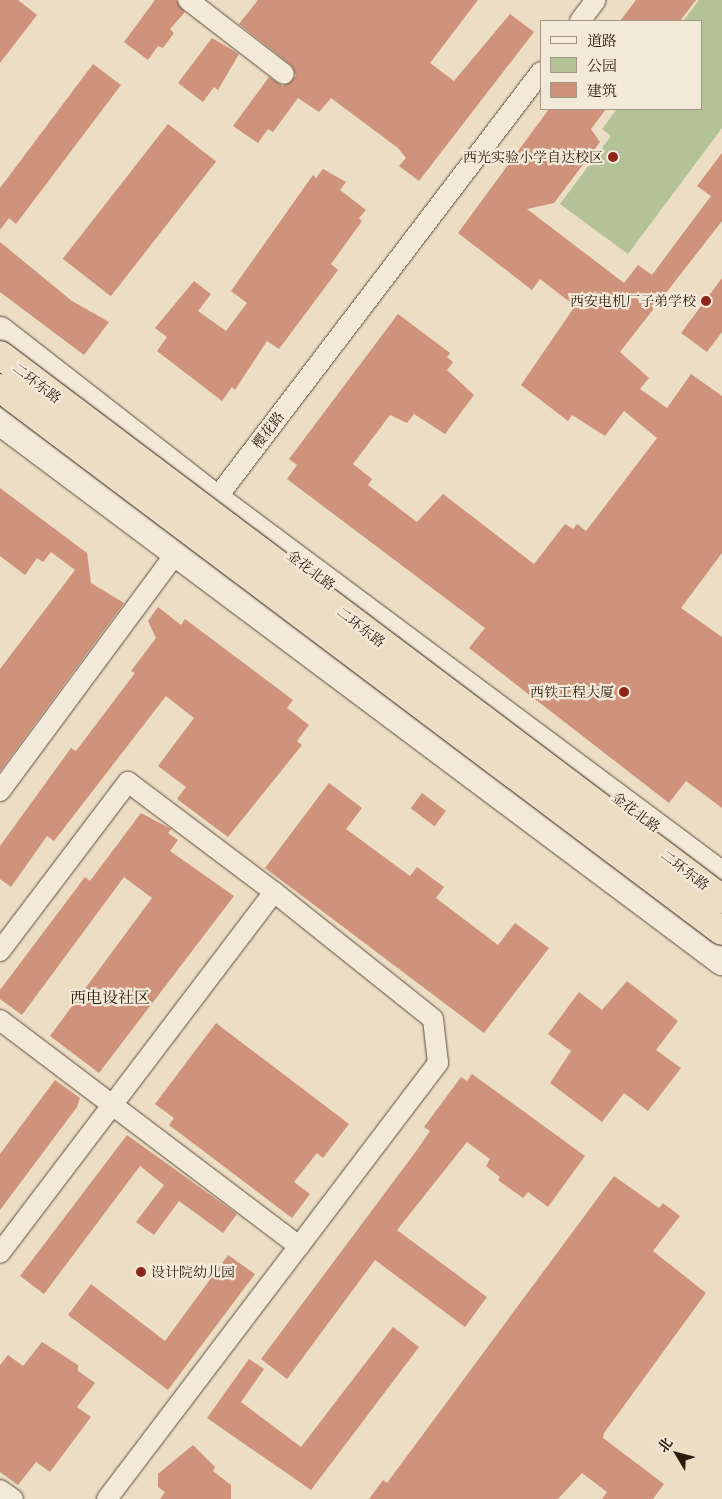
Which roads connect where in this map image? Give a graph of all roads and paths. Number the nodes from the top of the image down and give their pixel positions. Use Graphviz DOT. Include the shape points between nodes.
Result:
graph roads {
  1 [pos="188,0"];
  2 [pos="596,0"];
  3 [pos="581,20"];
  4 [pos="540,73"];
  5 [pos="284,74"];
  6 [pos="0,331"];
  7 [pos="0,355"];
  8 [pos="0,388"];
  9 [pos="0,421"];
  10 [pos="216,498"];
  11 [pos="176,553"];
  12 [pos="0,791"];
  13 [pos="722,876"];
  14 [pos="274,892"];
  15 [pos="722,898"];
  16 [pos="722,912"];
  17 [pos="722,931"];
  18 [pos="698,944"];
  19 [pos="0,951"];
  20 [pos="722,961"];
  21 [pos="0,1020"];
  22 [pos="113,1105"];
  23 [pos="299,1246"];
  24 [pos="0,1253"];
  25 [pos="0,1490"];
  26 [pos="13,1499"];
  27 [pos="107,1499"];
  1 -- 5 [label="street"];
  2 -- 3 [label="street"];
  4 -- 10 [label="street, 樱花路"];
  6 -- 10 [label="main road, 金花北路"];
  7 -- 15 [label="highway, 二环东路, bridge"];
  8 -- 17 [label="highway, 二环东路, bridge"];
  9 -- 11 [label="main road"];
  10 -- 11 [label="street, 樱花路"];
  10 -- 13 [label="main road, 金花北路"];
  11 -- 12 [label="street, 樱花路"];
  11 -- 18 [label="main road"];
  14 -- 19 [label="street" via="128,782"];
  14 -- 22 [label="street"];
  14 -- 23 [label="street" via="433,1019 438,1063"];
  16 -- 18 [label="main road"];
  18 -- 20 [label="main road"];
  21 -- 22 [label="street"];
  22 -- 23 [label="street"];
  22 -- 24 [label="street"];
  23 -- 27 [label="street"];
  25 -- 26 [label="street"];
}
